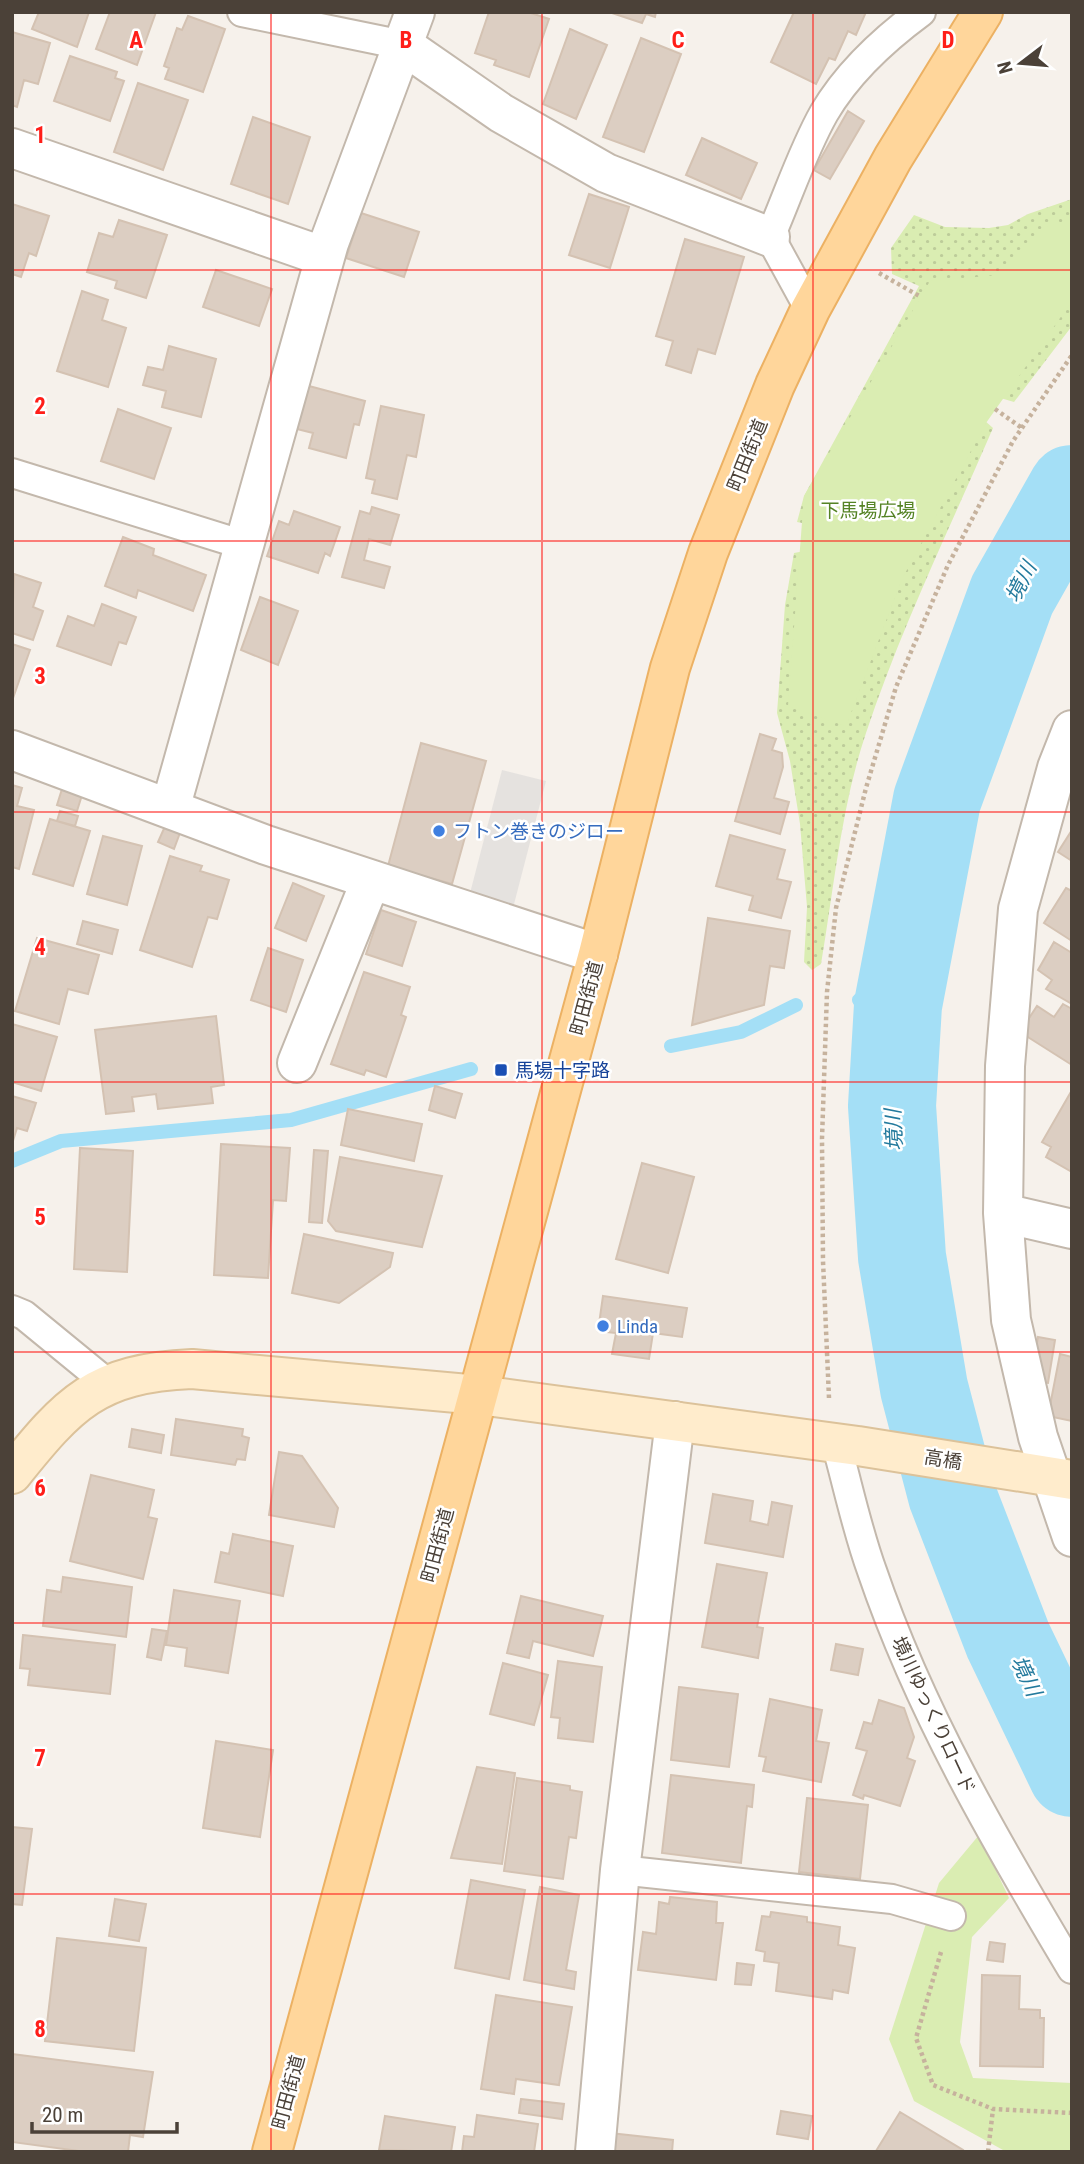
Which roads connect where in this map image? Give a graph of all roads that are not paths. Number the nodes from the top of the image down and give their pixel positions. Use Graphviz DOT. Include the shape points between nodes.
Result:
graph roads {
  1 [pos="242,12"];
  2 [pos="920,12"];
  3 [pos="983,12"];
  4 [pos="409,29"];
  5 [pos="12,148"];
  6 [pos="770,237"];
  7 [pos="326,257"];
  8 [pos="810,310"];
  9 [pos="12,473"];
  10 [pos="244,545"];
  11 [pos="1072,730"];
  12 [pos="12,750"];
  13 [pos="170,809"];
  14 [pos="371,880"];
  15 [pos="598,954"];
  16 [pos="297,1063"];
  17 [pos="1003,1213"];
  18 [pos="1072,1229"];
  19 [pos="12,1310"];
  20 [pos="107,1383"];
  21 [pos="479,1395"];
  22 [pos="676,1421"];
  23 [pos="847,1445"];
  24 [pos="12,1474"];
  25 [pos="1050,1476"];
  26 [pos="1072,1537"];
  27 [pos="620,1870"];
  28 [pos="951,1916"];
  29 [pos="1072,1969"];
  30 [pos="272,2152"];
  31 [pos="595,2152"];
  1 -- 4 [label="lane"];
  2 -- 6 [label="lane" via="853,72 824,114"];
  3 -- 8 [label="main road, 町田街道" via="893,159"];
  4 -- 6 [label="street" via="501,113 606,173"];
  4 -- 7 [label="street"];
  5 -- 7 [label="street"];
  6 -- 8 [label="lane"];
  7 -- 10 [label="street"];
  8 -- 15 [label="main road, 町田街道" via="708,553 670,668"];
  9 -- 10 [label="lane"];
  10 -- 13 [label="street"];
  11 -- 17 [label="street" via="1018,909 1005,1066"];
  12 -- 13 [label="street"];
  13 -- 14 [label="street"];
  14 -- 15 [label="street"];
  14 -- 16 [label="street"];
  15 -- 21 [label="main road, 町田街道"];
  17 -- 18 [label="street"];
  17 -- 25 [label="street" via="1011,1320"];
  19 -- 20 [label="lane"];
  20 -- 21 [label="street, 高橋" via="161,1370 192,1369"];
  20 -- 24 [label="street" via="48,1429"];
  21 -- 22 [label="street, 高橋"];
  21 -- 30 [label="main road, 町田街道"];
  22 -- 23 [label="street, 高橋"];
  22 -- 27 [label="street"];
  23 -- 25 [label="street, 高橋"];
  23 -- 29 [label="lane, 境川ゆっくりロード" via="871,1570 907,1661 1000,1848"];
  25 -- 26 [label="street"];
  27 -- 28 [label="lane" via="892,1899"];
  27 -- 31 [label="street"];
}
